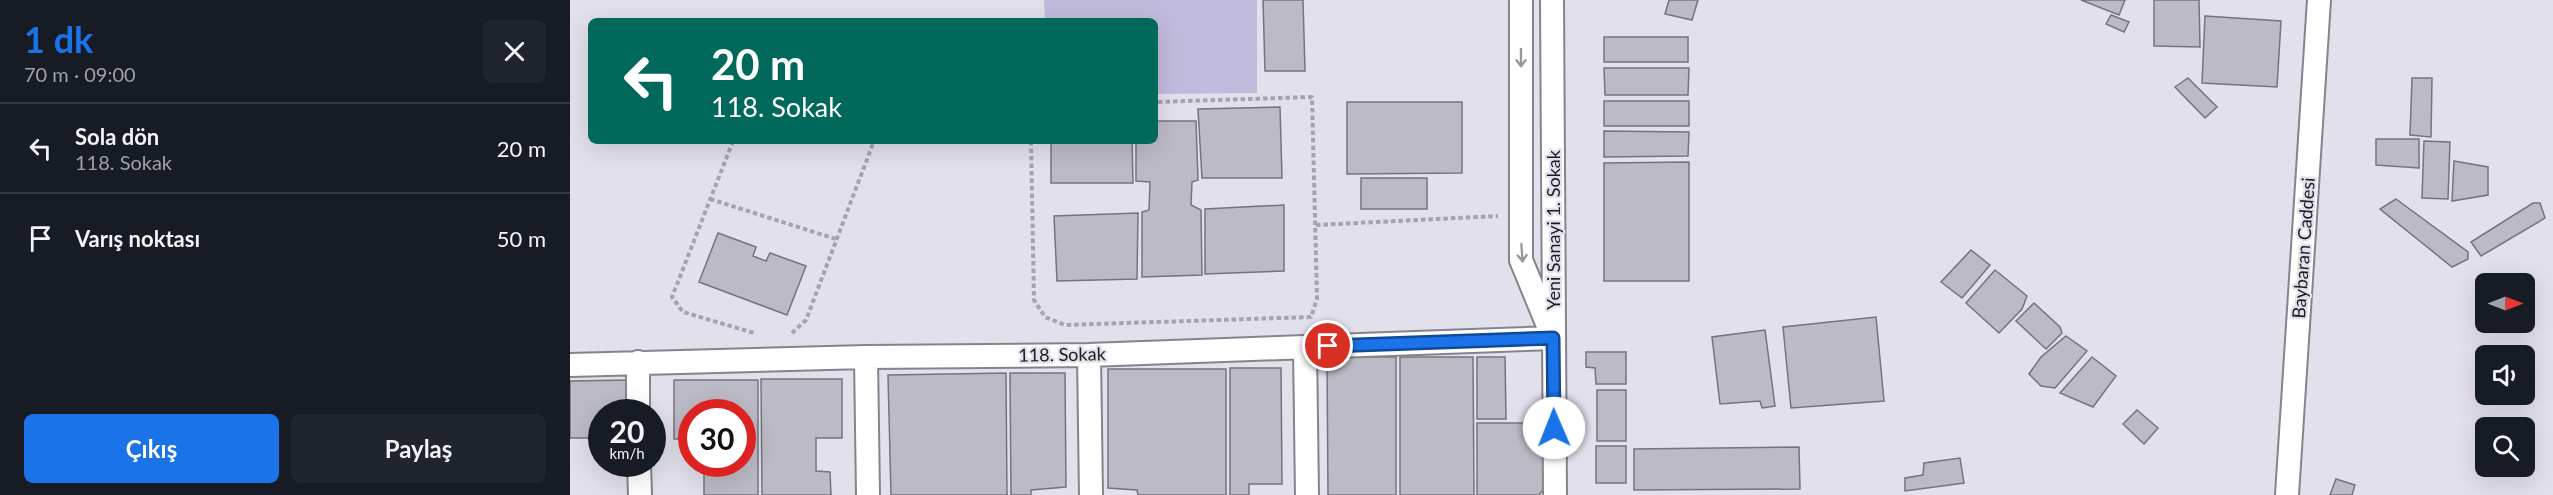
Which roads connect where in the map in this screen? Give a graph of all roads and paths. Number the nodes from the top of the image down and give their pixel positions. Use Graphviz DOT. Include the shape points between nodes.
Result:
graph roads {
  1 [pos="1521,0"];
  2 [pos="1552,0"];
  3 [pos="2319,0"];
  4 [pos="1158,102"];
  5 [pos="732,144"];
  6 [pos="873,144"];
  7 [pos="1031,144"];
  8 [pos="710,199"];
  9 [pos="1521,215"];
  10 [pos="1316,225"];
  11 [pos="836,239"];
  12 [pos="757,334"];
  13 [pos="787,337"];
  14 [pos="1553,338"];
  15 [pos="1305,347"];
  16 [pos="1089,354"];
  17 [pos="866,357"];
  18 [pos="638,362"];
  19 [pos="570,365"];
  20 [pos="639,399"];
  21 [pos="639,477"];
  22 [pos="640,495"];
  23 [pos="867,495"];
  24 [pos="1091,495"];
  25 [pos="1307,495"];
  26 [pos="1555,495"];
  27 [pos="2287,495"];
  1 -- 9 [label="street, one-way"];
  2 -- 14 [label="street, Yeni Sanayi 1. Sokak"];
  3 -- 27 [label="street, Baybaran Caddesi"];
  4 -- 10 [label="path" via="1312,97"];
  5 -- 8 [label="path"];
  6 -- 11 [label="path"];
  7 -- 10 [label="path" via="1034,300 1045,317 1065,325 1311,317 1317,299"];
  8 -- 11 [label="path"];
  8 -- 12 [label="path" via="672,297 683,312"];
  9 -- 10 [label="path"];
  9 -- 14 [label="street, one-way" via="1521,260"];
  11 -- 13 [label="path" via="806,320"];
  14 -- 15 [label="street, 118. Sokak"];
  14 -- 26 [label="street, Yeni Sanayi 1. Sokak"];
  15 -- 16 [label="street, 118. Sokak"];
  15 -- 25 [label="street"];
  16 -- 17 [label="street, 118. Sokak"];
  16 -- 24 [label="street"];
  17 -- 18 [label="street, 118. Sokak"];
  17 -- 23 [label="street"];
  18 -- 19 [label="street, 118. Sokak"];
  18 -- 20 [label="street"];
  21 -- 22 [label="street"];
}
